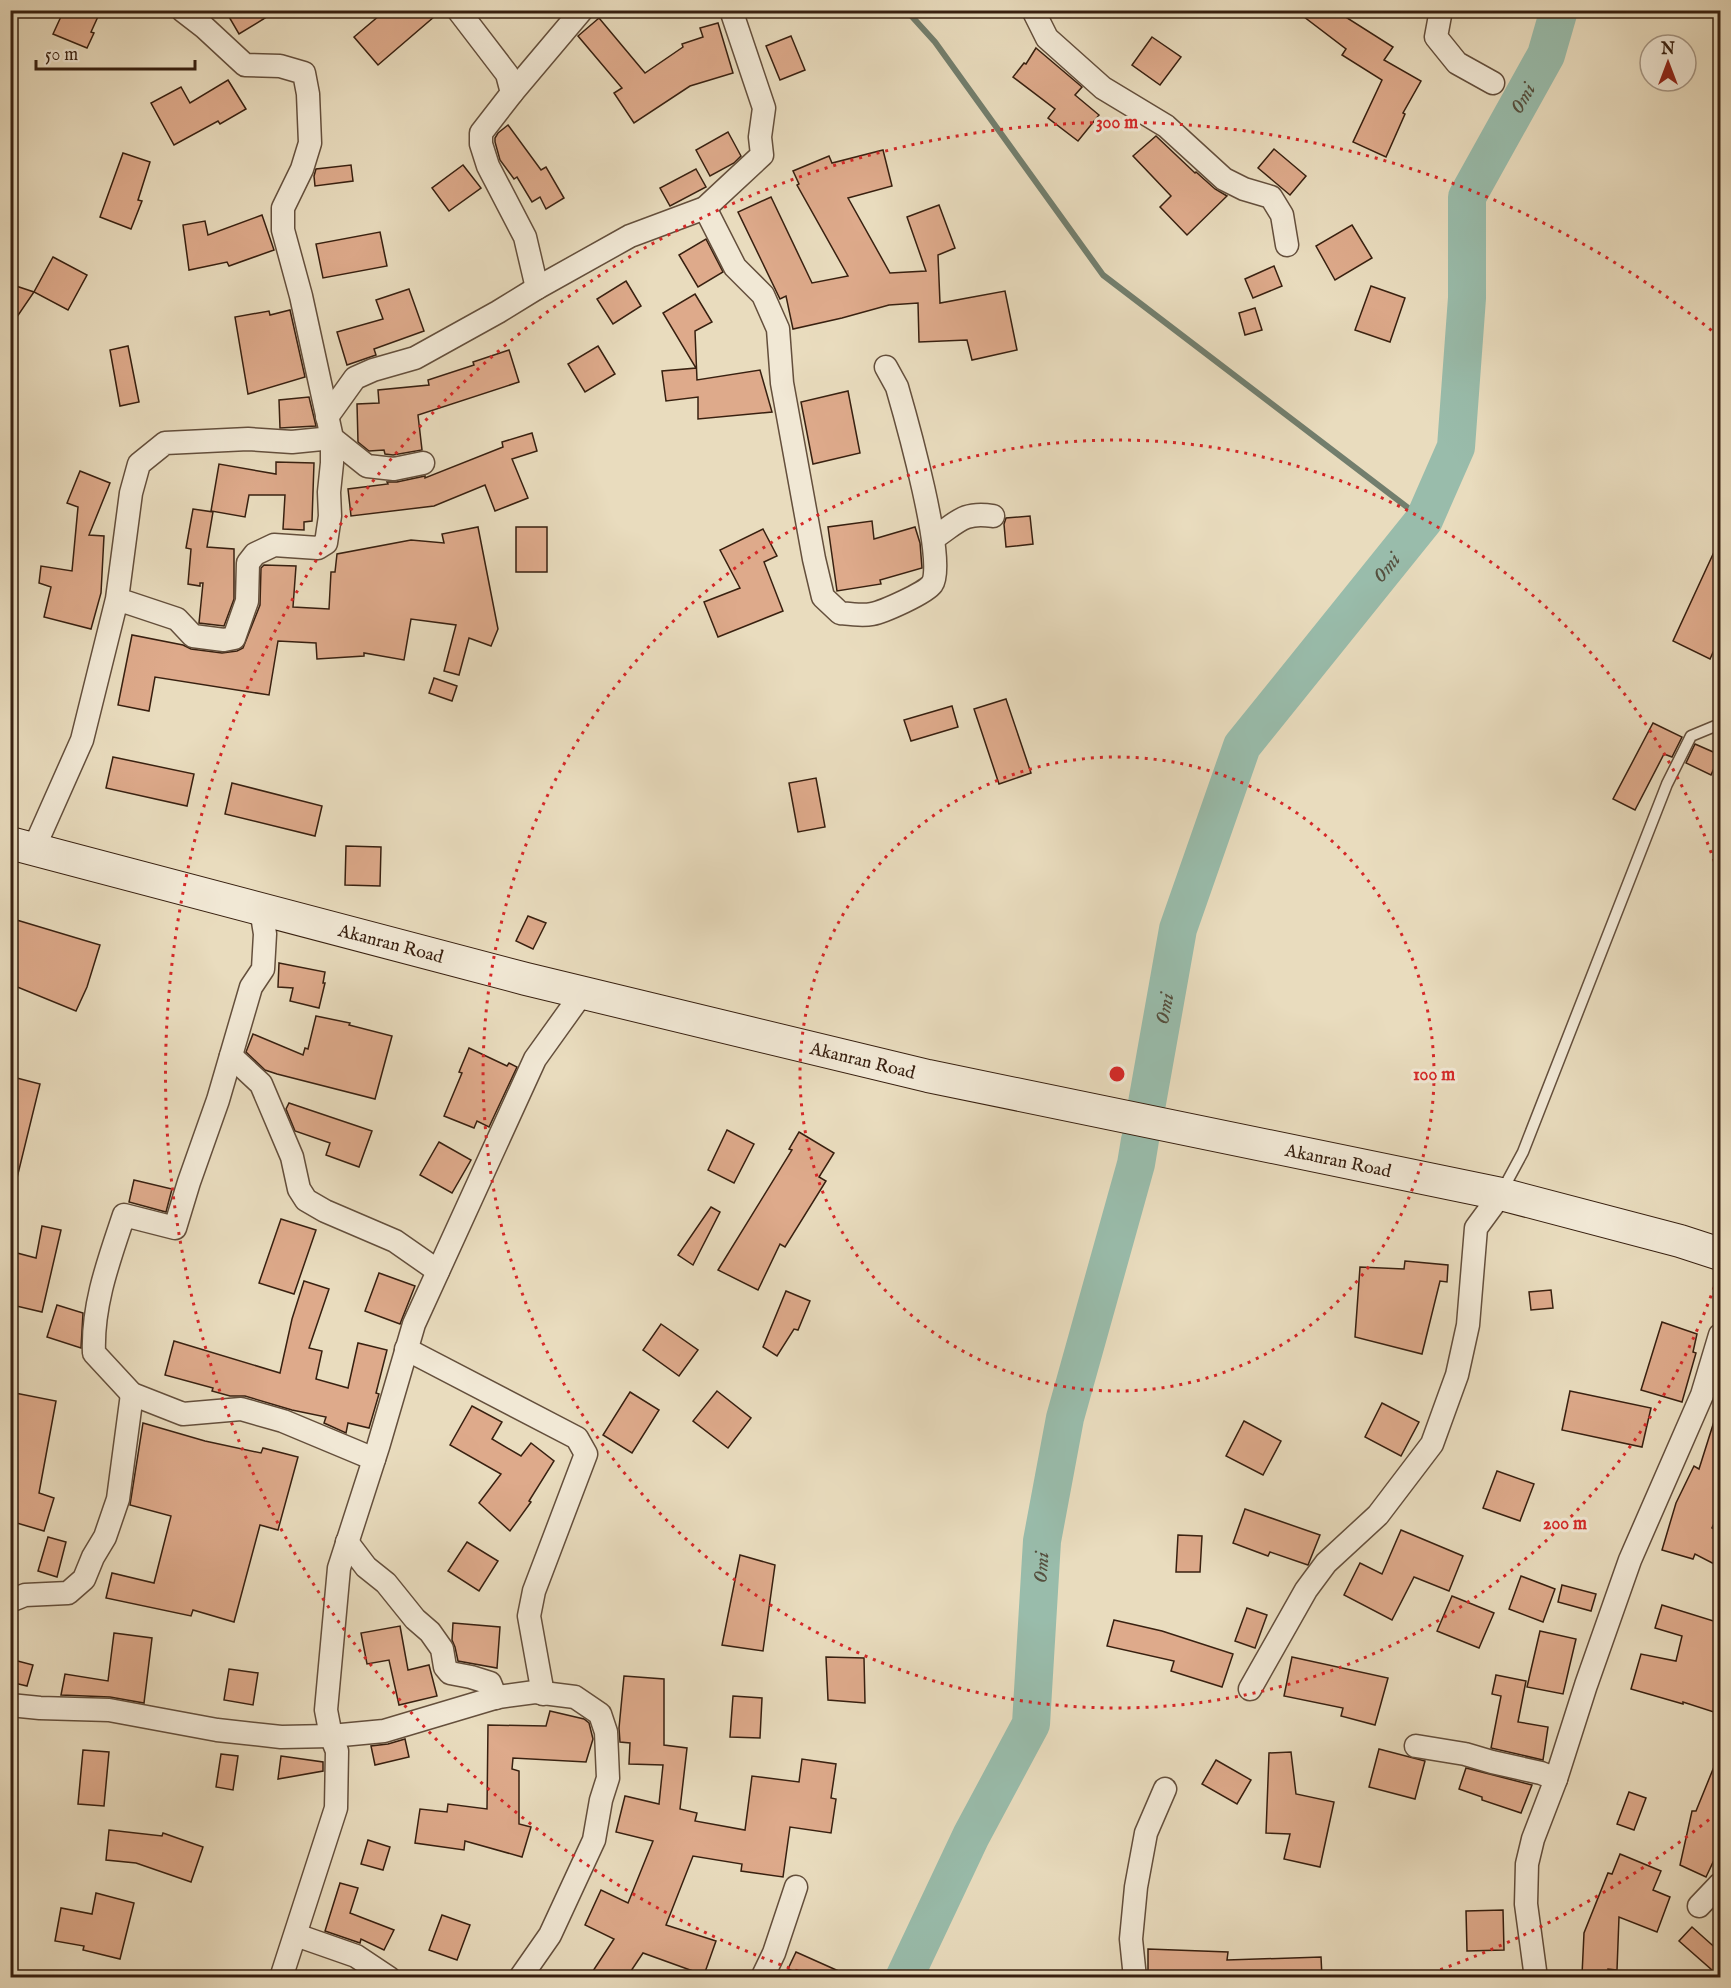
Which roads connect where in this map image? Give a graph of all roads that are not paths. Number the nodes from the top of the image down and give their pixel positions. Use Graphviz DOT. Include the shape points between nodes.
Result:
graph roads {
  1 [pos="182,10"];
  2 [pos="458,10"];
  3 [pos="582,10"];
  4 [pos="731,10"];
  5 [pos="1033,10"];
  6 [pos="1441,10"];
  7 [pos="1493,83"];
  8 [pos="512,93"];
  9 [pos="705,208"];
  10 [pos="1287,245"];
  11 [pos="537,288"];
  12 [pos="886,367"];
  13 [pos="329,428"];
  14 [pos="423,463"];
  15 [pos="993,516"];
  16 [pos="934,538"];
  17 [pos="117,599"];
  18 [pos="1720,724"];
  19 [pos="22,846"];
  20 [pos="261,909"];
  21 [pos="583,992"];
  22 [pos="231,1056"];
  23 [pos="1501,1194"];
  24 [pos="1720,1254"];
  25 [pos="438,1271"];
  26 [pos="1720,1335"];
  27 [pos="406,1349"];
  28 [pos="132,1394"];
  29 [pos="374,1459"];
  30 [pos="347,1542"];
  31 [pos="10,1601"];
  32 [pos="1250,1689"];
  33 [pos="543,1694"];
  34 [pos="496,1698"];
  35 [pos="10,1705"];
  36 [pos="331,1736"];
  37 [pos="1416,1746"];
  38 [pos="1556,1779"];
  39 [pos="1165,1788"];
  40 [pos="1720,1884"];
  41 [pos="796,1887"];
  42 [pos="1699,1906"];
  43 [pos="296,1935"];
  44 [pos="281,1977"];
  45 [pos="389,1977"];
  46 [pos="520,1977"];
  47 [pos="762,1977"];
  48 [pos="1135,1977"];
  49 [pos="1536,1977"];
  1 -- 13 [label="street" via="245,65 280,66 304,73 310,143 283,208 283,230"];
  2 -- 8 [label="street" via="507,74"];
  3 -- 8 [label="street"];
  4 -- 9 [label="street" via="764,108 762,155"];
  5 -- 10 [label="street" via="1047,38 1103,88 1166,126 1224,179 1271,197 1282,215"];
  6 -- 7 [label="street" via="1436,37 1457,63"];
  8 -- 11 [label="street" via="481,133 481,144 488,166 525,237"];
  9 -- 11 [label="street" via="630,236"];
  9 -- 16 [label="street" via="735,267 763,295 778,329 782,383 824,597 840,613 872,614 922,593 933,582"];
  11 -- 13 [label="street" via="415,358 355,378"];
  12 -- 16 [label="street" via="897,387"];
  13 -- 14 [label="street" via="367,466 394,469"];
  13 -- 17 [label="street" via="292,442 248,439 165,443 139,464 131,493"];
  13 -- 17 [label="street" via="332,463 326,543 318,549 274,545 255,554 248,563 247,601 234,638 193,636 177,619"];
  15 -- 16 [label="street" via="981,514 957,520"];
  17 -- 19 [label="street" via="82,740"];
  18 -- 23 [label="lane" via="1691,736 1667,783 1523,1152"];
  19 -- 20 [label="main road, Akanran Road"];
  20 -- 21 [label="main road, Akanran Road"];
  20 -- 22 [label="street" via="265,934 263,969 251,987"];
  21 -- 23 [label="main road, Akanran Road" via="928,1076"];
  21 -- 25 [label="street" via="535,1059"];
  22 -- 25 [label="street" via="261,1084 306,1200 395,1241"];
  22 -- 28 [label="street" via="175,1228 124,1215 104,1272 93,1330 94,1353"];
  23 -- 24 [label="main road, Akanran Road"];
  23 -- 32 [label="street" via="1476,1228 1468,1326 1457,1375 1432,1444 1378,1515 1326,1563 1306,1590"];
  25 -- 27 [label="street"];
  26 -- 38 [label="street" via="1702,1395 1630,1560"];
  27 -- 29 [label="street"];
  27 -- 33 [label="street" via="577,1438 586,1454 534,1591 529,1616"];
  28 -- 29 [label="street" via="183,1414 241,1409 283,1420"];
  28 -- 31 [label="street" via="118,1499 84,1579 68,1593 25,1595"];
  29 -- 30 [label="street"];
  30 -- 34 [label="street" via="430,1632 442,1649 444,1668 489,1683"];
  30 -- 36 [label="street" via="339,1568 326,1710"];
  33 -- 34 [label="street"];
  33 -- 46 [label="street" via="576,1697 600,1714 606,1732 608,1778 594,1840 550,1935"];
  34 -- 36 [label="street" via="384,1731"];
  35 -- 36 [label="street" via="109,1710 217,1730 281,1737"];
  36 -- 43 [label="street" via="337,1751 336,1808"];
  37 -- 38 [label="street" via="1465,1754"];
  38 -- 49 [label="street" via="1527,1864 1526,1904"];
  39 -- 48 [label="street" via="1146,1833 1136,1887 1131,1939"];
  40 -- 42 [label="street"];
  41 -- 47 [label="street"];
  43 -- 44 [label="street"];
  43 -- 45 [label="street" via="356,1956"];
}
